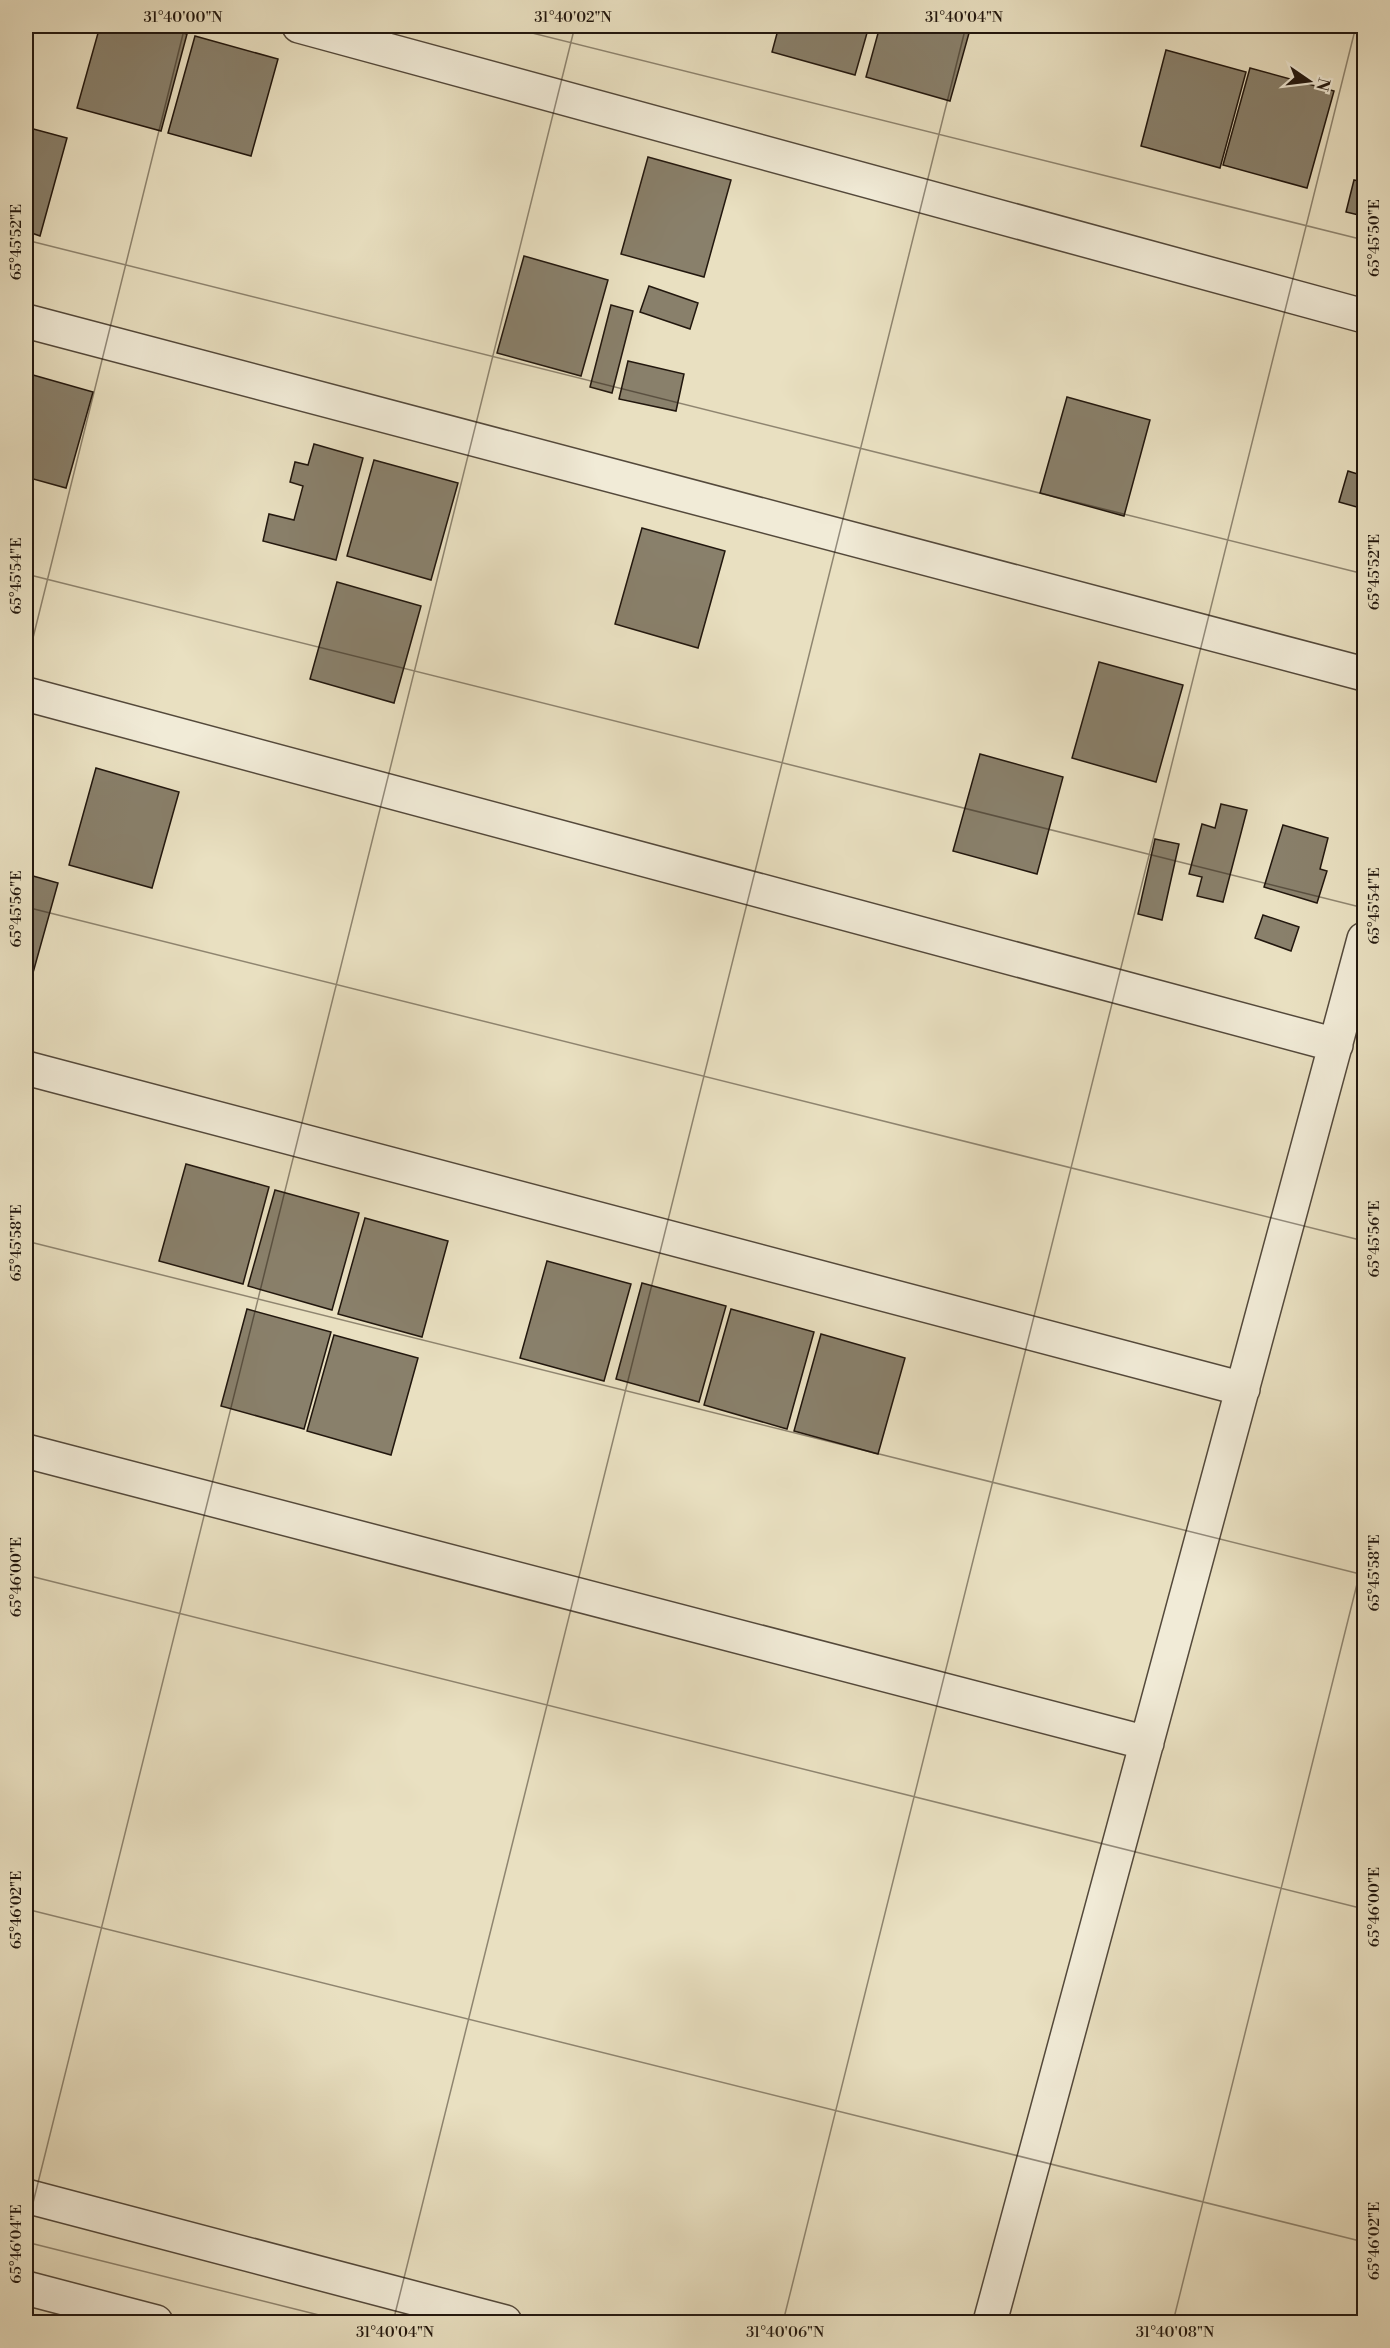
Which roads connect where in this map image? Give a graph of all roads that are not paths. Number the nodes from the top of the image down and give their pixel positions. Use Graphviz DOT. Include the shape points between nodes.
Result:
graph roads {
  1 [pos="299,26"];
  2 [pos="1365,316"];
  3 [pos="26,321"];
  4 [pos="1365,674"];
  5 [pos="26,694"];
  6 [pos="1365,939"];
  7 [pos="1336,1045"];
  8 [pos="26,1068"];
  9 [pos="1243,1389"];
  10 [pos="26,1451"];
  11 [pos="1147,1743"];
  12 [pos="26,2196"];
  13 [pos="26,2288"];
  14 [pos="156,2322"];
  15 [pos="505,2322"];
  16 [pos="990,2322"];
  1 -- 2 [label="street"];
  3 -- 4 [label="street"];
  5 -- 7 [label="street"];
  6 -- 7 [label="street"];
  7 -- 9 [label="street"];
  8 -- 9 [label="street"];
  9 -- 11 [label="street"];
  10 -- 11 [label="street"];
  11 -- 16 [label="street"];
  12 -- 15 [label="street"];
  13 -- 14 [label="street"];
}
